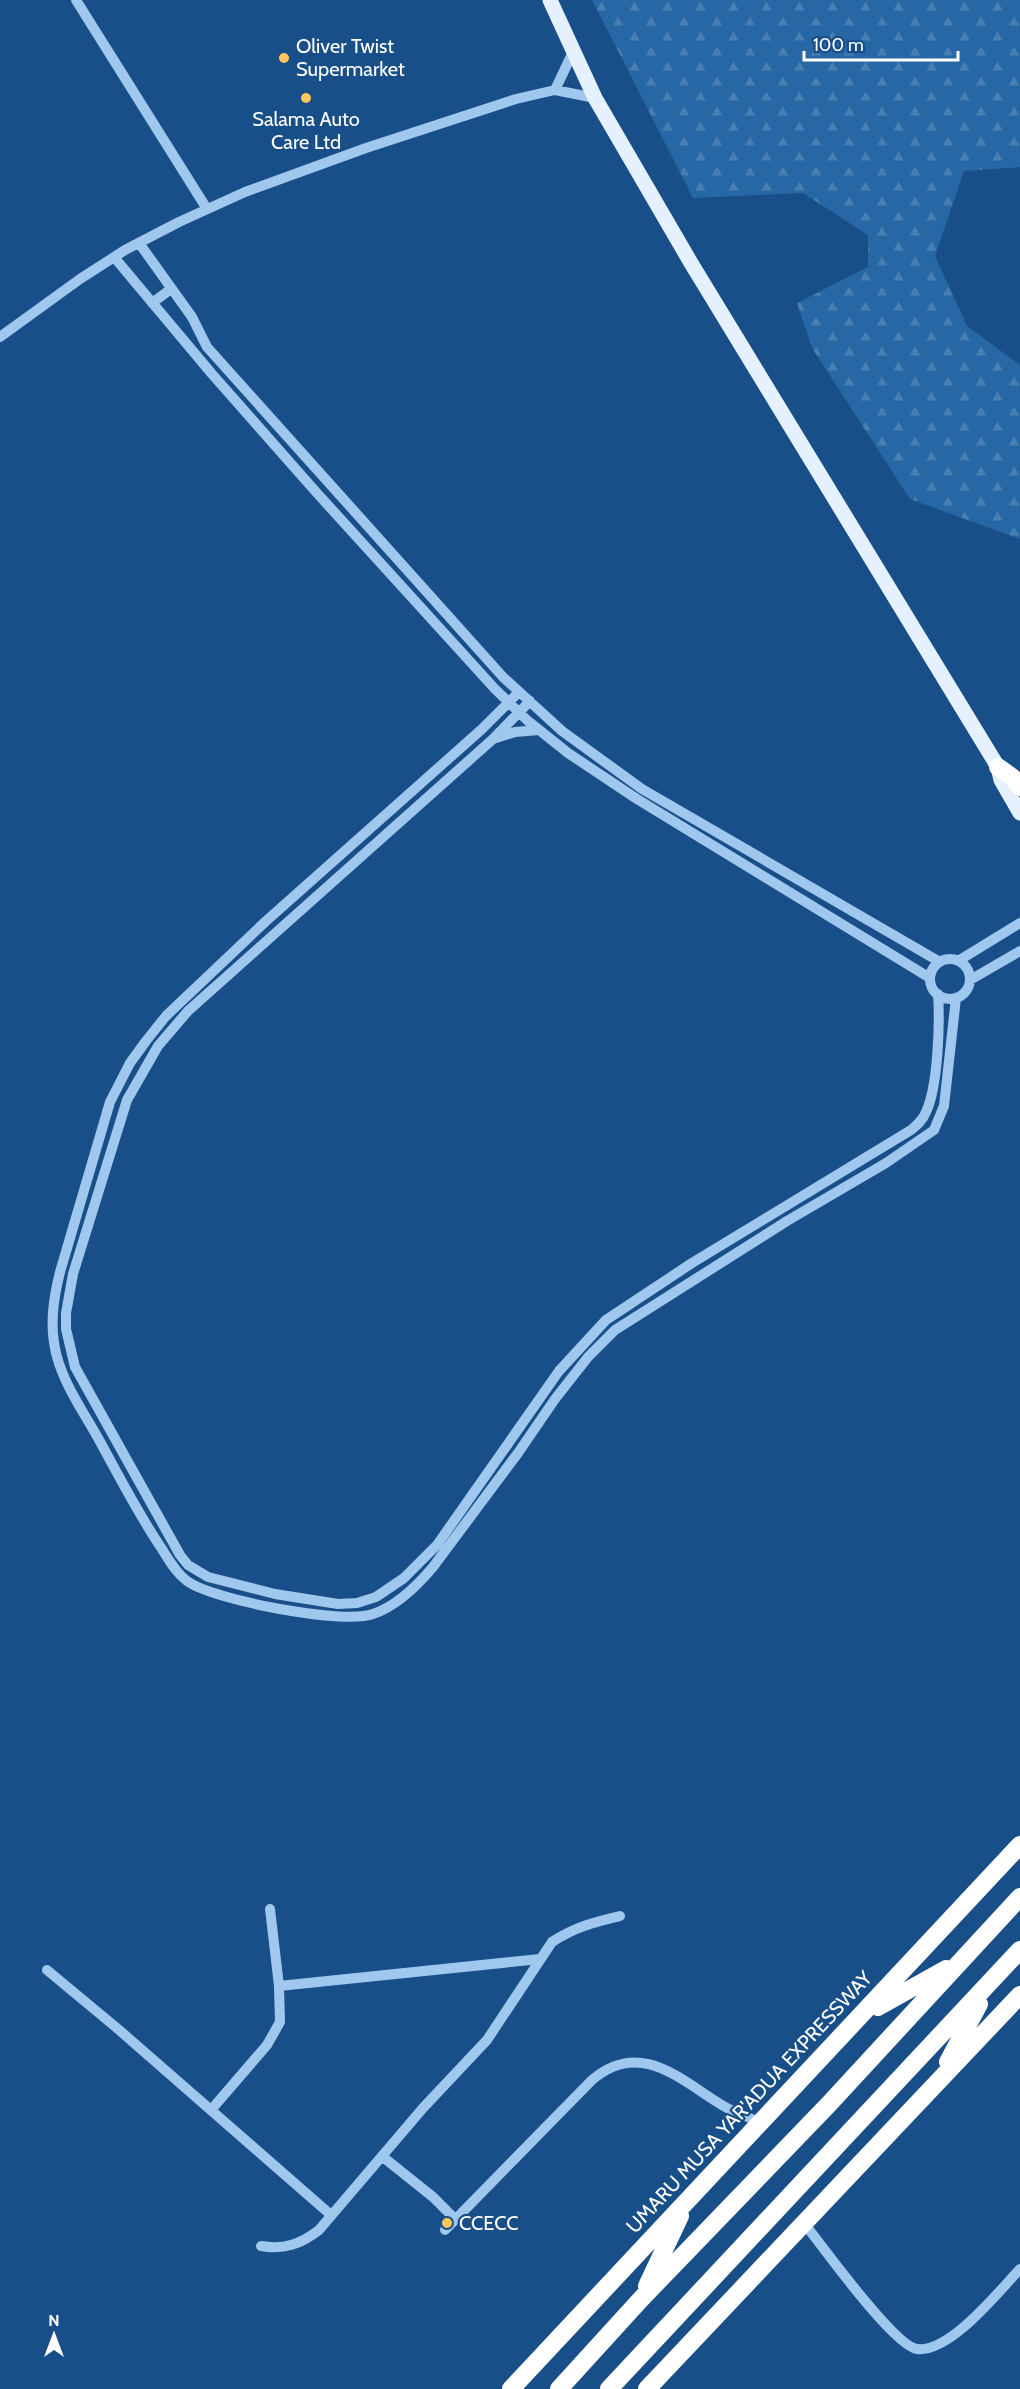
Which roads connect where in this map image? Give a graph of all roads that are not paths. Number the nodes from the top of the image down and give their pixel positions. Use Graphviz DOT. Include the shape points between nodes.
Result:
graph roads {
  1 [pos="76,0"];
  2 [pos="550,0"];
  3 [pos="573,52"];
  4 [pos="555,90"];
  5 [pos="595,98"];
  6 [pos="207,209"];
  7 [pos="139,243"];
  8 [pos="114,257"];
  9 [pos="171,289"];
  10 [pos="152,303"];
  11 [pos="192,317"];
  12 [pos="176,332"];
  13 [pos="0,337"];
  14 [pos="495,690"];
  15 [pos="519,692"];
  16 [pos="530,701"];
  17 [pos="509,702"];
  18 [pos="519,713"];
  19 [pos="491,720"];
  20 [pos="539,730"];
  21 [pos="493,739"];
  22 [pos="998,767"];
  23 [pos="1020,787"];
  24 [pos="1020,813"];
  25 [pos="824,897"];
  26 [pos="818,909"];
  27 [pos="1020,922"];
  28 [pos="1020,951"];
  29 [pos="958,961"];
  30 [pos="940,962"];
  31 [pos="930,978"];
  32 [pos="970,980"];
  33 [pos="938,994"];
  34 [pos="956,998"];
  35 [pos="878,1150"];
  36 [pos="886,1163"];
  37 [pos="781,1207"];
  38 [pos="787,1221"];
  39 [pos="692,1263"];
  40 [pos="699,1276"];
  41 [pos="389,1588"];
  42 [pos="398,1600"];
  43 [pos="1020,1845"];
  44 [pos="1020,1898"];
  45 [pos="270,1909"];
  46 [pos="620,1916"];
  47 [pos="1020,1950"];
  48 [pos="540,1959"];
  49 [pos="960,1961"];
  50 [pos="46,1971"];
  51 [pos="992,1980"];
  52 [pos="279,1986"];
  53 [pos="1020,1995"];
  54 [pos="863,2014"];
  55 [pos="936,2085"];
  56 [pos="211,2110"];
  57 [pos="761,2123"];
  58 [pos="383,2157"];
  59 [pos="687,2200"];
  60 [pos="331,2215"];
  61 [pos="455,2219"];
  62 [pos="804,2223"];
  63 [pos="445,2230"];
  64 [pos="261,2246"];
  65 [pos="1020,2268"];
  66 [pos="760,2270"];
  67 [pos="641,2299"];
  68 [pos="674,2321"];
  69 [pos="511,2389"];
  70 [pos="559,2389"];
  71 [pos="609,2389"];
  72 [pos="647,2389"];
  1 -- 6 [label="street"];
  2 -- 3 [label="main road"];
  3 -- 4 [label="street"];
  3 -- 5 [label="main road"];
  4 -- 5 [label="street"];
  4 -- 6 [label="street" via="366,148"];
  5 -- 22 [label="main road"];
  6 -- 7 [label="street"];
  7 -- 8 [label="street"];
  7 -- 9 [label="street"];
  8 -- 10 [label="street"];
  8 -- 13 [label="street"];
  9 -- 10 [label="street"];
  9 -- 11 [label="street"];
  10 -- 12 [label="street"];
  11 -- 12 [label="street"];
  11 -- 15 [label="street" via="207,347"];
  12 -- 14 [label="street"];
  14 -- 17 [label="street"];
  14 -- 19 [label="street" via="497,705"];
  15 -- 16 [label="street"];
  15 -- 17 [label="street"];
  16 -- 18 [label="street"];
  16 -- 25 [label="street" via="562,731 642,789"];
  17 -- 18 [label="street"];
  17 -- 19 [label="street"];
  18 -- 20 [label="street"];
  18 -- 21 [label="street"];
  19 -- 42 [label="street" via="257,929 166,1016 129,1063 110,1102 53,1300 54,1340 64,1376 148,1528 187,1581 225,1597 339,1617 371,1615"];
  20 -- 21 [label="street"];
  20 -- 26 [label="street" via="637,799"];
  21 -- 41 [label="street" via="188,1011 158,1046 143,1068 122,1115 73,1274 66,1313 75,1367 188,1565 208,1577 243,1588 338,1604 368,1602"];
  22 -- 23 [label="highway"];
  22 -- 24 [label="main road"];
  25 -- 26 [label="street"];
  25 -- 30 [label="street"];
  26 -- 31 [label="street"];
  27 -- 29 [label="street"];
  28 -- 32 [label="street"];
  29 -- 30 [label="street"];
  29 -- 32 [label="street" via="966,966"];
  30 -- 31 [label="street"];
  31 -- 33 [label="street"];
  32 -- 34 [label="street" via="964,993"];
  33 -- 34 [label="street"];
  33 -- 35 [label="street" via="937,1046 925,1114 911,1130"];
  34 -- 36 [label="street" via="942,1115 926,1137"];
  35 -- 36 [label="street"];
  35 -- 37 [label="street"];
  36 -- 38 [label="street"];
  37 -- 38 [label="street"];
  37 -- 39 [label="street"];
  38 -- 40 [label="street"];
  39 -- 40 [label="street"];
  39 -- 41 [label="street" via="616,1312 577,1349 437,1545"];
  40 -- 42 [label="street" via="624,1323 601,1343 555,1399 433,1567"];
  41 -- 42 [label="street"];
  43 -- 54 [label="highway, UMARU MUSA YAR'ADUA EXPRESSWAY"];
  44 -- 49 [label="highway"];
  45 -- 52 [label="street"];
  46 -- 48 [label="street" via="567,1931 552,1942"];
  47 -- 51 [label="highway"];
  48 -- 52 [label="street"];
  48 -- 58 [label="street" via="487,2040"];
  49 -- 54 [label="highway"];
  49 -- 67 [label="highway"];
  50 -- 56 [label="street"];
  51 -- 55 [label="highway"];
  51 -- 68 [label="highway"];
  52 -- 56 [label="street" via="278,2029"];
  53 -- 55 [label="highway"];
  54 -- 57 [label="highway, UMARU MUSA YAR'ADUA EXPRESSWAY"];
  55 -- 62 [label="highway"];
  56 -- 60 [label="street"];
  57 -- 59 [label="highway, UMARU MUSA YAR'ADUA EXPRESSWAY"];
  57 -- 61 [label="street" via="652,2064 614,2065 592,2080"];
  58 -- 60 [label="street"];
  58 -- 61 [label="street"];
  59 -- 67 [label="highway"];
  59 -- 69 [label="highway, UMARU MUSA YAR'ADUA EXPRESSWAY"];
  60 -- 64 [label="street" via="319,2230 300,2243"];
  61 -- 63 [label="street"];
  62 -- 65 [label="street" via="887,2327 907,2345 918,2349 950,2337 984,2308"];
  62 -- 66 [label="highway"];
  66 -- 68 [label="highway"];
  66 -- 72 [label="highway"];
  67 -- 70 [label="highway"];
  68 -- 71 [label="highway"];
}
